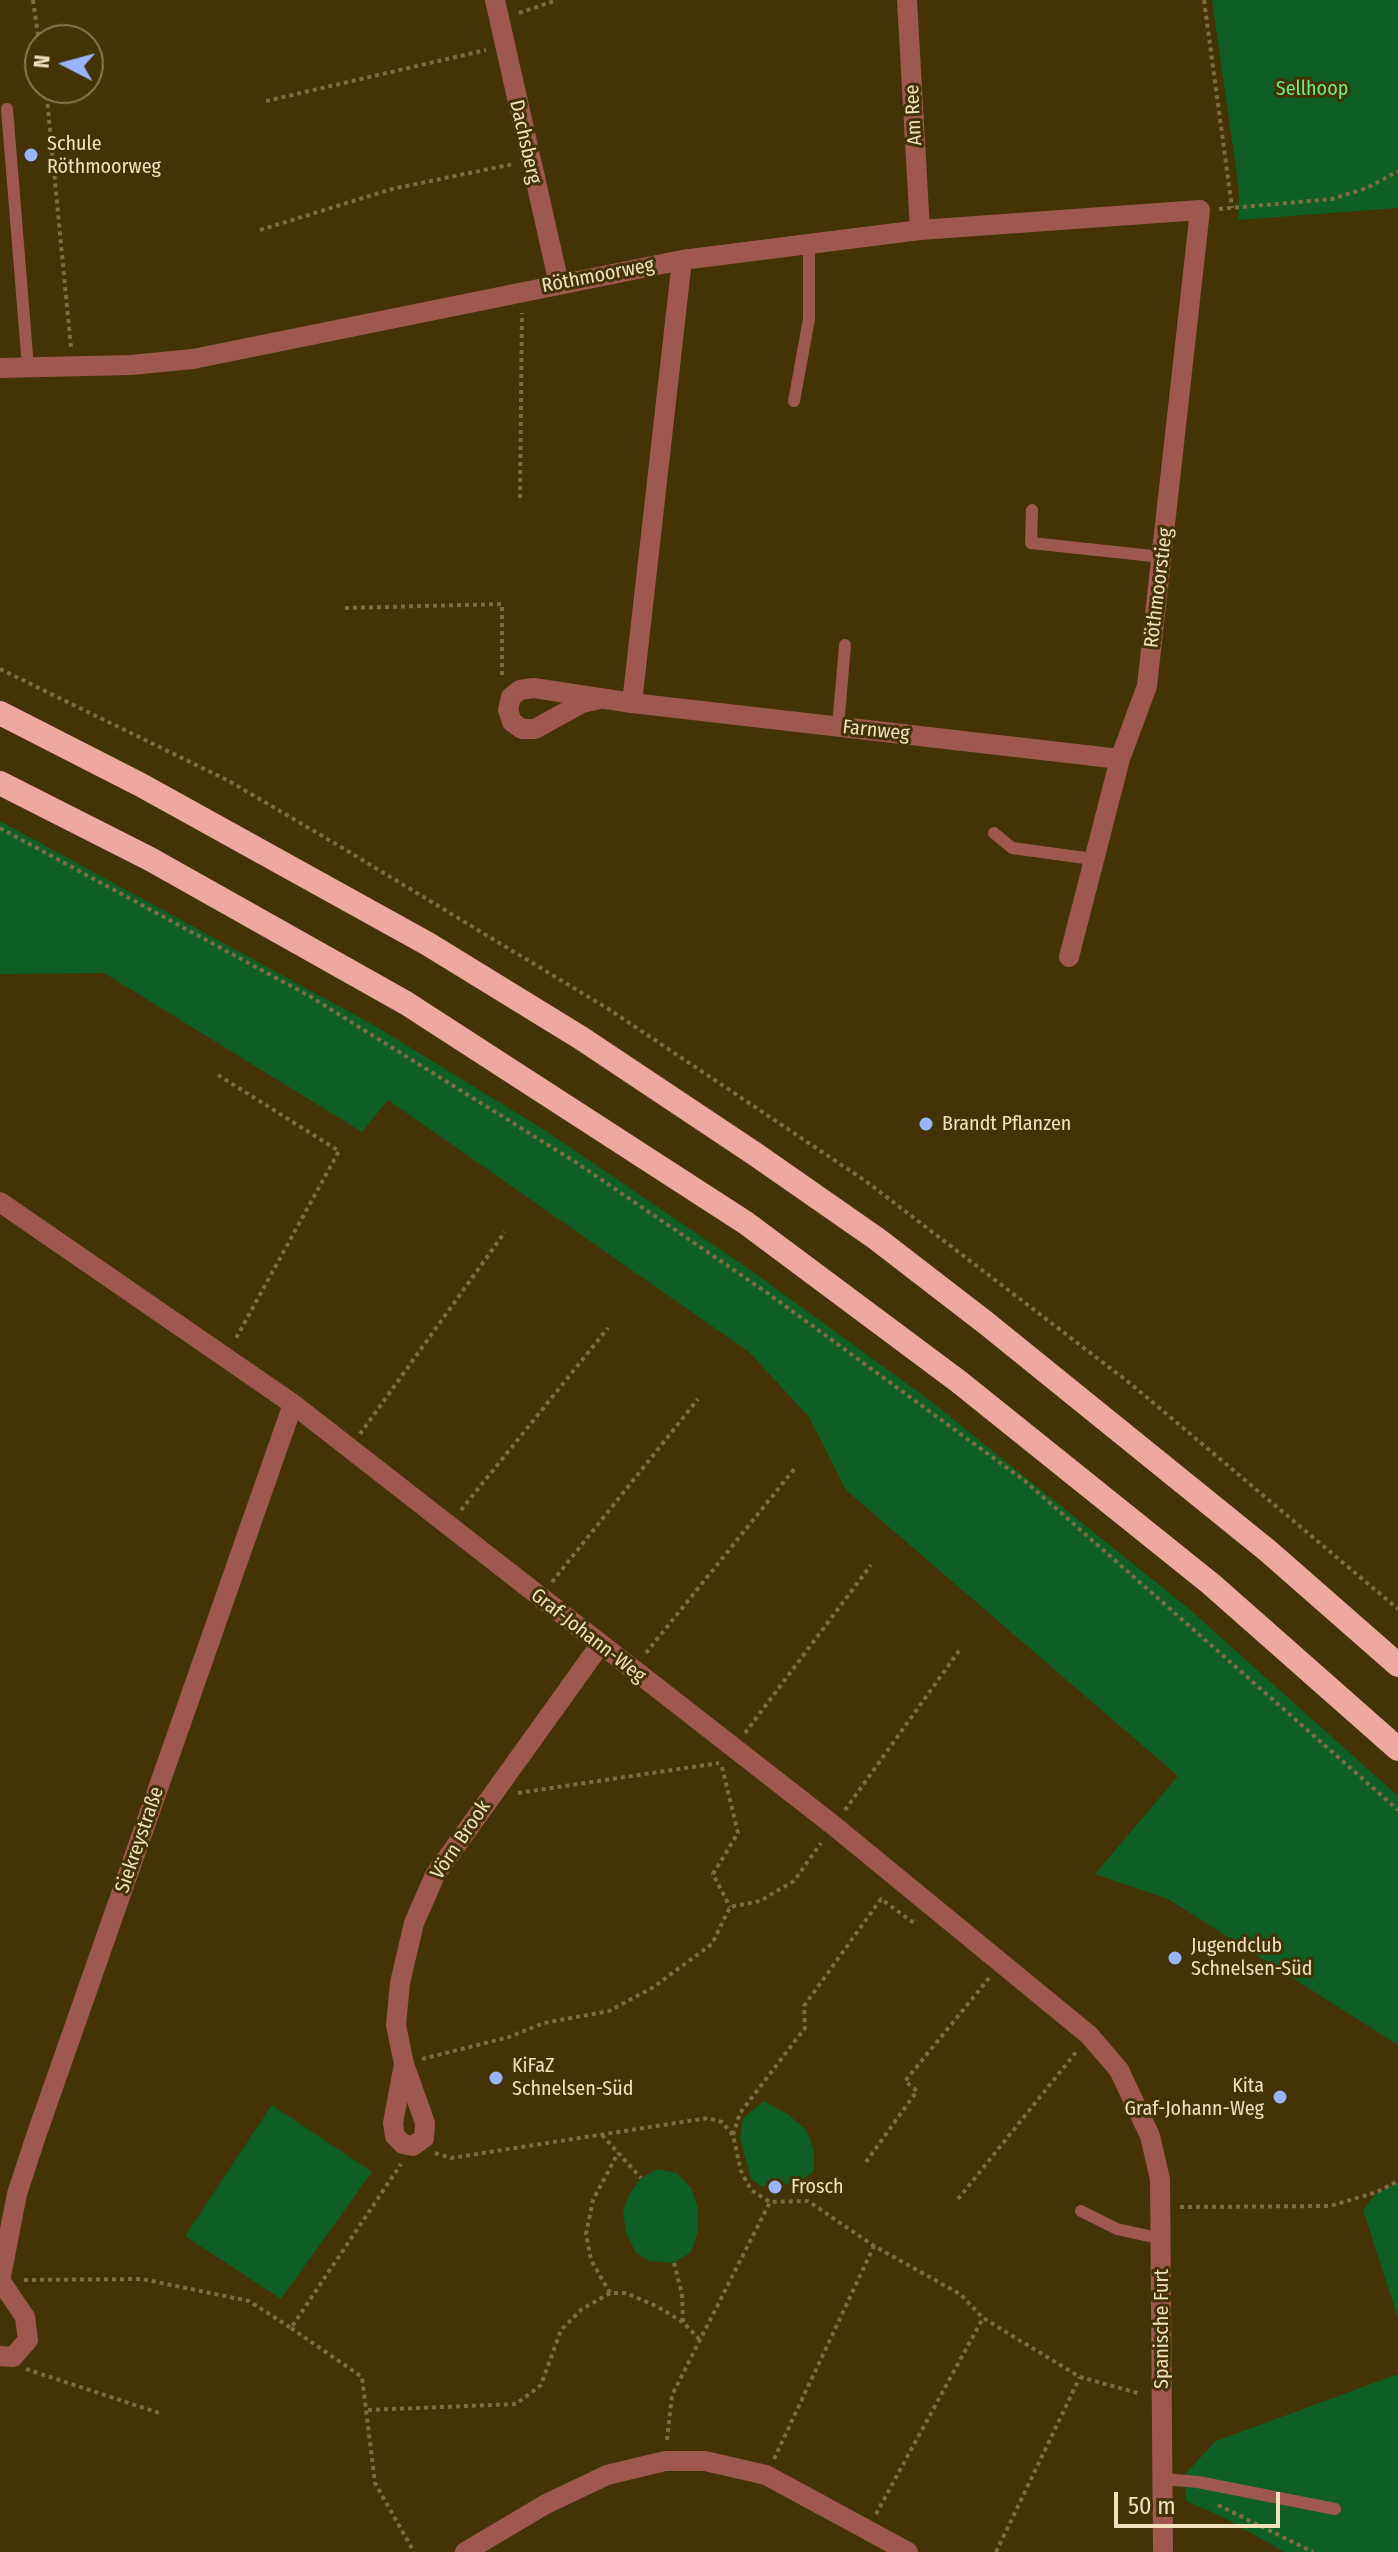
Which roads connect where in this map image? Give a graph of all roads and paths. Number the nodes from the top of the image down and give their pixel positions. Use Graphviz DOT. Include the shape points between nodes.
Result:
graph roads {
  1 [pos="33,0"];
  2 [pos="557,0"];
  3 [pos="907,0"];
  4 [pos="1204,0"];
  5 [pos="497,10"];
  6 [pos="36,24"];
  7 [pos="503,47"];
  8 [pos="266,101"];
  9 [pos="48,104"];
  10 [pos="7,109"];
  11 [pos="530,161"];
  12 [pos="1398,171"];
  13 [pos="1232,208"];
  14 [pos="1200,210"];
  15 [pos="260,230"];
  16 [pos="920,230"];
  17 [pos="809,244"];
  18 [pos="682,260"];
  19 [pos="559,284"];
  20 [pos="522,291"];
  21 [pos="73,366"];
  22 [pos="28,367"];
  23 [pos="0,368"];
  24 [pos="794,401"];
  25 [pos="520,498"];
  26 [pos="1032,510"];
  27 [pos="1162,557"];
  28 [pos="345,608"];
  29 [pos="845,645"];
  30 [pos="511,697"];
  31 [pos="600,699"];
  32 [pos="632,703"];
  33 [pos="0,713"];
  34 [pos="838,727"];
  35 [pos="1120,759"];
  36 [pos="0,783"];
  37 [pos="0,828"];
  38 [pos="994,833"];
  39 [pos="1093,859"];
  40 [pos="1069,957"];
  41 [pos="218,1075"];
  42 [pos="0,1202"];
  43 [pos="505,1232"];
  44 [pos="608,1328"];
  45 [pos="224,1360"];
  46 [pos="698,1399"];
  47 [pos="293,1404"];
  48 [pos="350,1449"];
  49 [pos="795,1468"];
  50 [pos="448,1526"];
  51 [pos="540,1598"];
  52 [pos="600,1645"];
  53 [pos="961,1648"];
  54 [pos="1398,1665"];
  55 [pos="632,1670"];
  56 [pos="1398,1749"];
  57 [pos="722,1763"];
  58 [pos="1398,1810"];
  59 [pos="833,1825"];
  60 [pos="929,1903"];
  61 [pos="730,1907"];
  62 [pos="1001,1965"];
  63 [pos="1089,2035"];
  64 [pos="404,2064"];
  65 [pos="1138,2110"];
  66 [pos="602,2135"];
  67 [pos="733,2135"];
  68 [pos="413,2146"];
  69 [pos="618,2153"];
  70 [pos="866,2162"];
  71 [pos="641,2178"];
  72 [pos="1398,2181"];
  73 [pos="958,2199"];
  74 [pos="770,2202"];
  75 [pos="1162,2207"];
  76 [pos="1081,2211"];
  77 [pos="1162,2239"];
  78 [pos="874,2246"];
  79 [pos="674,2263"];
  80 [pos="0,2280"];
  81 [pos="610,2293"];
  82 [pos="983,2318"];
  83 [pos="683,2322"];
  84 [pos="291,2328"];
  85 [pos="700,2340"];
  86 [pos="6,2356"];
  87 [pos="1080,2377"];
  88 [pos="1162,2400"];
  89 [pos="368,2410"];
  90 [pos="159,2413"];
  91 [pos="665,2461"];
  92 [pos="766,2475"];
  93 [pos="1163,2479"];
  94 [pos="1211,2502"];
  95 [pos="1335,2509"];
  96 [pos="868,2530"];
  97 [pos="414,2552"];
  98 [pos="465,2552"];
  99 [pos="908,2552"];
  100 [pos="996,2552"];
  101 [pos="1163,2552"];
  102 [pos="1313,2552"];
  1 -- 6 [label="path"];
  2 -- 5 [label="path"];
  3 -- 16 [label="street, Am Ree"];
  4 -- 13 [label="path"];
  5 -- 7 [label="street, Dachsberg"];
  7 -- 8 [label="path"];
  7 -- 11 [label="street, Dachsberg"];
  9 -- 21 [label="path"];
  10 -- 22 [label="lane"];
  11 -- 15 [label="path" via="392,189"];
  11 -- 19 [label="street, Dachsberg"];
  12 -- 13 [label="path" via="1332,199"];
  13 -- 14 [label="path"];
  14 -- 16 [label="street, Röthmoorweg"];
  14 -- 27 [label="street, Röthmoorstieg"];
  16 -- 17 [label="street, Röthmoorweg"];
  17 -- 18 [label="street, Röthmoorweg"];
  17 -- 24 [label="lane" via="809,319"];
  18 -- 19 [label="street, Röthmoorweg"];
  18 -- 32 [label="street"];
  19 -- 20 [label="street, Röthmoorweg"];
  20 -- 21 [label="street, Röthmoorweg" via="193,359"];
  20 -- 25 [label="path"];
  21 -- 22 [label="street, Röthmoorweg"];
  22 -- 23 [label="street, Röthmoorweg"];
  26 -- 27 [label="lane" via="1031,543"];
  27 -- 35 [label="street, Röthmoorstieg" via="1147,686"];
  28 -- 30 [label="path" via="502,604 502,681"];
  29 -- 34 [label="lane"];
  30 -- 31 [label="street, Farnweg" via="534,688"];
  30 -- 31 [label="street" via="512,722 522,729 546,726 582,703"];
  31 -- 32 [label="street, Farnweg"];
  32 -- 34 [label="street, Farnweg"];
  33 -- 54 [label="highway" via="428,944 755,1154 986,1323 1268,1551"];
  34 -- 35 [label="street, Farnweg"];
  35 -- 39 [label="street, Röthmoorstieg"];
  36 -- 56 [label="highway" via="150,859 406,1003 746,1223 958,1381 1211,1584"];
  37 -- 58 [label="path" via="311,997 577,1163 766,1292 1025,1481"];
  38 -- 39 [label="lane" via="1012,848"];
  39 -- 40 [label="street, Röthmoorstieg"];
  41 -- 45 [label="path" via="339,1151"];
  42 -- 45 [label="street, Graf-Johann-Weg"];
  43 -- 48 [label="path"];
  44 -- 50 [label="path"];
  45 -- 47 [label="street, Graf-Johann-Weg"];
  46 -- 51 [label="path"];
  47 -- 48 [label="street, Graf-Johann-Weg"];
  47 -- 80 [label="street, Siekreystraße" via="36,2136 17,2194"];
  48 -- 50 [label="street, Graf-Johann-Weg"];
  49 -- 55 [label="path"];
  50 -- 51 [label="street, Graf-Johann-Weg"];
  51 -- 52 [label="street, Graf-Johann-Weg"];
  52 -- 55 [label="street, Graf-Johann-Weg"];
  52 -- 64 [label="street, Vörn Brook" via="435,1875 414,1923 400,1983 396,2025"];
  53 -- 59 [label="path"];
  55 -- 59 [label="street, Graf-Johann-Weg"];
  57 -- 61 [label="path" via="738,1833 713,1874"];
  59 -- 60 [label="street, Graf-Johann-Weg"];
  59 -- 61 [label="path" via="794,1881 760,1901"];
  60 -- 62 [label="street, Graf-Johann-Weg"];
  60 -- 67 [label="path" via="914,1923 881,1899 804,2006 805,2028 740,2113"];
  61 -- 64 [label="path" via="712,1944 652,1988 609,2011 544,2023"];
  62 -- 63 [label="street, Graf-Johann-Weg"];
  62 -- 70 [label="path" via="905,2081 917,2091"];
  63 -- 65 [label="street, Graf-Johann-Weg" via="1119,2070"];
  63 -- 73 [label="path"];
  64 -- 68 [label="street, Vörn Brook" via="425,2123 424,2138"];
  64 -- 68 [label="street, Vörn Brook" via="393,2123 395,2136"];
  65 -- 75 [label="street, Spanische Furt" via="1150,2136"];
  66 -- 67 [label="path" via="708,2118 722,2122"];
  66 -- 68 [label="path" via="451,2158"];
  66 -- 69 [label="path"];
  67 -- 74 [label="path" via="751,2190"];
  68 -- 84 [label="path"];
  69 -- 71 [label="path"];
  69 -- 81 [label="path" via="593,2200 586,2234 591,2260"];
  72 -- 75 [label="path" via="1330,2206"];
  74 -- 78 [label="path" via="808,2201"];
  74 -- 85 [label="path"];
  75 -- 77 [label="street, Spanische Furt"];
  76 -- 77 [label="lane" via="1117,2229"];
  77 -- 88 [label="street, Spanische Furt"];
  78 -- 82 [label="path" via="960,2294"];
  78 -- 92 [label="path"];
  79 -- 83 [label="path"];
  80 -- 84 [label="path" via="142,2279 249,2301"];
  80 -- 86 [label="street" via="25,2317 28,2340"];
  81 -- 83 [label="path" via="626,2293"];
  81 -- 89 [label="path" via="582,2309 561,2330 541,2385 516,2404"];
  82 -- 87 [label="path"];
  82 -- 96 [label="path"];
  83 -- 85 [label="path"];
  84 -- 89 [label="path" via="362,2377"];
  85 -- 91 [label="path" via="672,2395"];
  86 -- 90 [label="path" via="31,2373"];
  87 -- 88 [label="path"];
  87 -- 100 [label="path"];
  88 -- 93 [label="street, Spanische Furt"];
  89 -- 97 [label="path" via="375,2483"];
  91 -- 92 [label="street" via="705,2461"];
  91 -- 98 [label="street" via="607,2475"];
  92 -- 96 [label="street"];
  93 -- 95 [label="lane"];
  93 -- 101 [label="street, Spanische Furt"];
  94 -- 102 [label="path"];
  96 -- 99 [label="street"];
}
